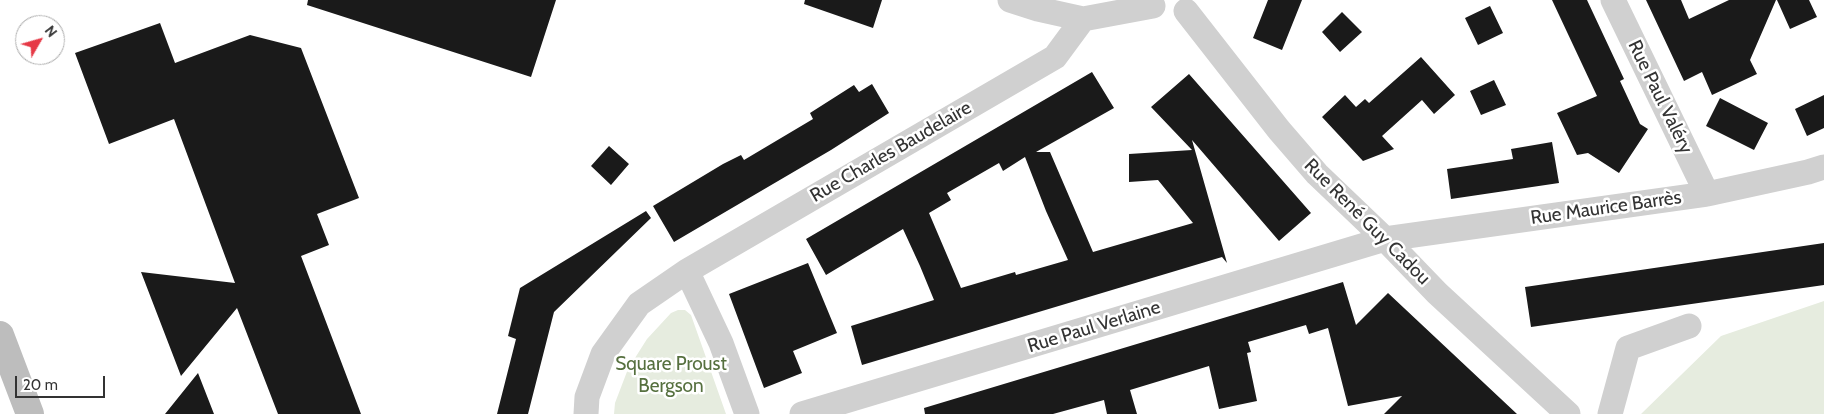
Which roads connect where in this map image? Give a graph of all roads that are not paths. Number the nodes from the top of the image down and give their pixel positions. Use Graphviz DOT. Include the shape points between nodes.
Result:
graph roads {
  1 [pos="1010,0"];
  2 [pos="1613,0"];
  3 [pos="1152,3"];
  4 [pos="1190,5"];
  5 [pos="1083,19"];
  6 [pos="1824,167"];
  7 [pos="1707,194"];
  8 [pos="1385,239"];
  9 [pos="687,271"];
  10 [pos="1689,326"];
  11 [pos="0,335"];
  12 [pos="30,414"];
  13 [pos="586,414"];
  14 [pos="747,414"];
  15 [pos="802,414"];
  16 [pos="1568,414"];
  17 [pos="1610,414"];
  1 -- 5 [label="street"];
  2 -- 7 [label="street, Rue Paul Valéry"];
  3 -- 4 [label="street" via="1164,12 1178,14"];
  3 -- 5 [label="street"];
  4 -- 8 [label="street, Rue René Guy Cadou" via="1279,130 1310,166"];
  5 -- 9 [label="street, Rue Charles Baudelaire" via="1055,57"];
  6 -- 7 [label="street, Rue Maurice Barrès"];
  7 -- 8 [label="street, Rue Maurice Barrès"];
  8 -- 15 [label="street, Rue Paul Verlaine"];
  8 -- 16 [label="street, Rue René Guy Cadou" via="1437,293"];
  9 -- 13 [label="street, Rue Charles Baudelaire" via="639,304 603,354 587,397"];
  9 -- 14 [label="street" via="721,343"];
  10 -- 17 [label="street" via="1628,348"];
  11 -- 12 [label="street"];
}
